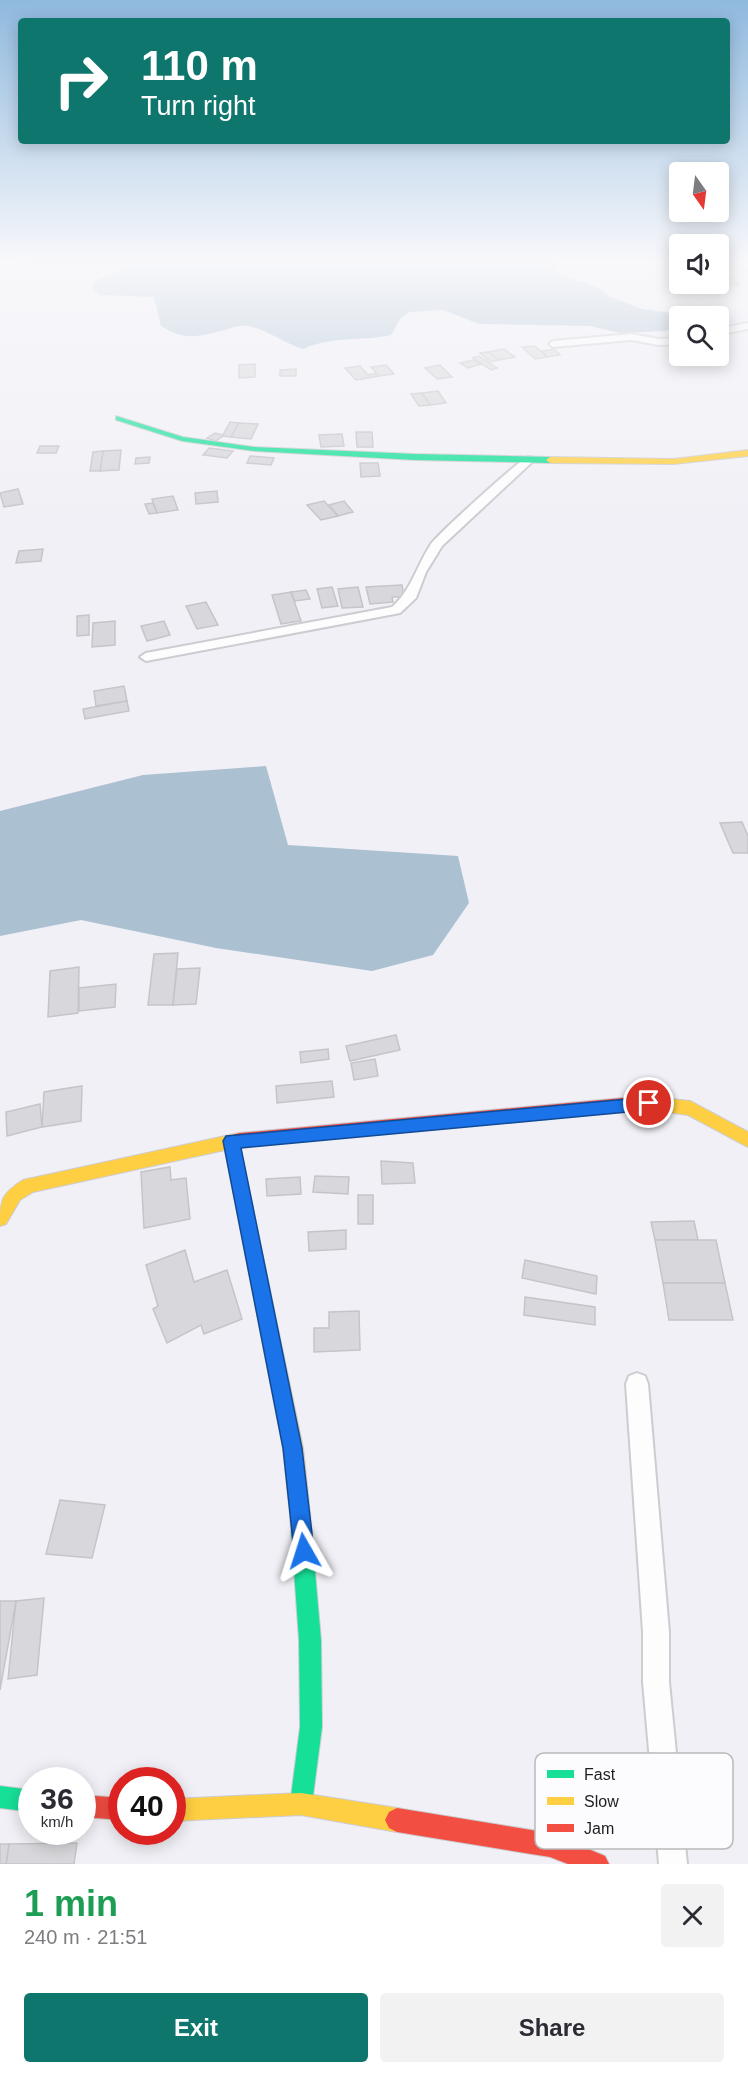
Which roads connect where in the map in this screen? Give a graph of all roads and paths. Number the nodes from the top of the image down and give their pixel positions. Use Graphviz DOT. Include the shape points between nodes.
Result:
graph roads {
  1 [pos="119,418"];
  2 [pos="748,453"];
  3 [pos="528,460"];
  4 [pos="146,657"];
  5 [pos="748,1140"];
  6 [pos="231,1141"];
  7 [pos="0,1218"];
  8 [pos="637,1384"];
  9 [pos="663,1753"];
  10 [pos="0,1797"];
  11 [pos="18,1799"];
  12 [pos="301,1804"];
  13 [pos="186,1809"];
  14 [pos="535,1843"];
  15 [pos="560,1849"];
  16 [pos="672,1849"];
  17 [pos="597,1864"];
  18 [pos="673,1864"];
  1 -- 3 [label="street" via="182,439 255,449"];
  2 -- 3 [label="street" via="685,462"];
  3 -- 4 [label="street" via="437,544 410,598 396,610"];
  5 -- 6 [label="street" via="690,1108 649,1103"];
  6 -- 7 [label="street" via="29,1185 14,1195"];
  6 -- 12 [label="street" via="293,1448 310,1640 310,1727"];
  8 -- 9 [label="street"];
  10 -- 11 [label="street"];
  12 -- 13 [label="street"];
  12 -- 14 [label="street"];
  15 -- 17 [label="street"];
  16 -- 18 [label="street"];
}
